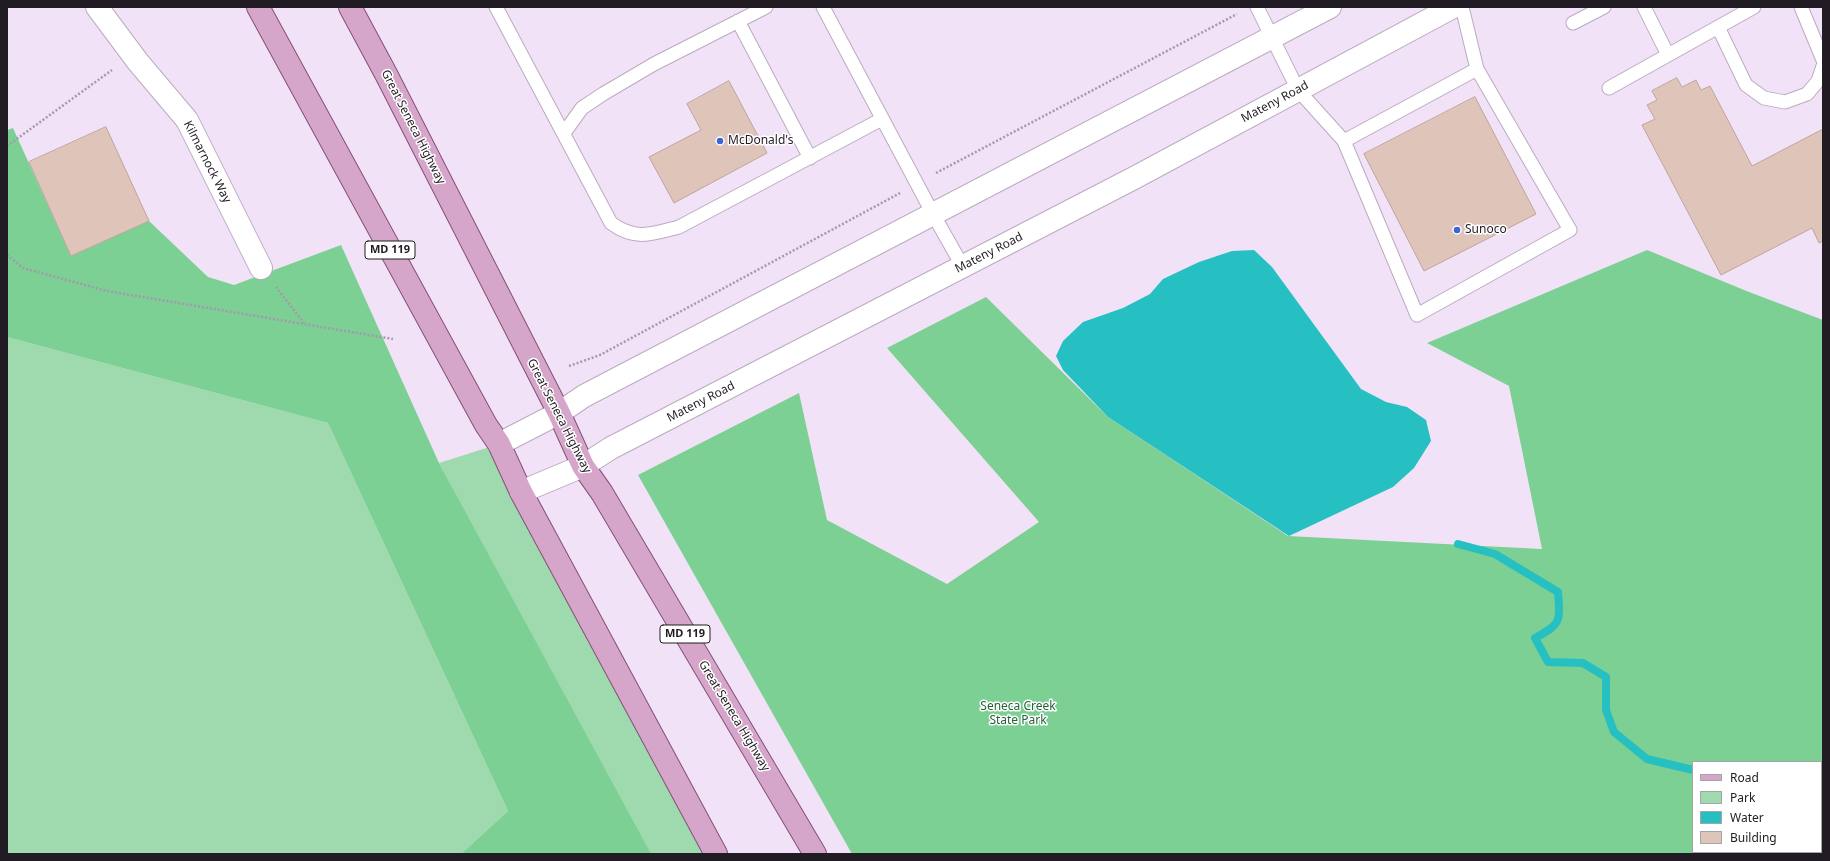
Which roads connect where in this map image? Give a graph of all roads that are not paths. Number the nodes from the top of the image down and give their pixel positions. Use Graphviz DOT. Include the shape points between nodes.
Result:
graph roads {
  1 [pos="97,7"];
  2 [pos="258,7"];
  3 [pos="350,7"];
  4 [pos="496,7"];
  5 [pos="766,7"];
  6 [pos="823,7"];
  7 [pos="1257,7"];
  8 [pos="1330,7"];
  9 [pos="1453,7"];
  10 [pos="1462,7"];
  11 [pos="1604,7"];
  12 [pos="1644,7"];
  13 [pos="1754,7"];
  14 [pos="1801,7"];
  15 [pos="738,21"];
  16 [pos="1573,23"];
  17 [pos="1718,27"];
  18 [pos="1273,37"];
  19 [pos="1668,55"];
  20 [pos="1823,60"];
  21 [pos="1823,66"];
  22 [pos="1477,69"];
  23 [pos="1609,88"];
  24 [pos="1298,90"];
  25 [pos="882,119"];
  26 [pos="564,133"];
  27 [pos="1344,141"];
  28 [pos="810,158"];
  29 [pos="933,214"];
  30 [pos="963,267"];
  31 [pos="261,268"];
  32 [pos="559,413"];
  33 [pos="498,444"];
  34 [pos="583,466"];
  35 [pos="521,492"];
  36 [pos="716,854"];
  37 [pos="815,854"];
  1 -- 31 [label="street, Kilmarnock Way" via="187,120"];
  2 -- 33 [label="main road, MD 119"];
  3 -- 32 [label="main road, Great Seneca Highway / MD 119"];
  4 -- 26 [label="lane"];
  5 -- 15 [label="lane"];
  6 -- 25 [label="lane"];
  7 -- 18 [label="lane"];
  8 -- 18 [label="street"];
  9 -- 24 [label="street, Mateny Road"];
  10 -- 22 [label="lane"];
  11 -- 16 [label="lane"];
  12 -- 19 [label="lane"];
  13 -- 17 [label="lane"];
  14 -- 20 [label="lane"];
  15 -- 26 [label="lane" via="654,64 603,94 582,108"];
  15 -- 28 [label="lane"];
  17 -- 19 [label="lane"];
  17 -- 21 [label="lane" via="1746,85 1764,98 1785,102 1807,94 1818,81"];
  18 -- 24 [label="lane"];
  18 -- 29 [label="street"];
  19 -- 23 [label="lane"];
  22 -- 27 [label="lane"];
  22 -- 27 [label="lane" via="1570,230 1417,315"];
  24 -- 27 [label="lane"];
  24 -- 30 [label="street, Mateny Road"];
  25 -- 28 [label="lane"];
  25 -- 29 [label="lane"];
  26 -- 28 [label="lane" via="611,223 622,231 647,235 679,227"];
  29 -- 30 [label="lane"];
  29 -- 32 [label="street" via="584,396"];
  30 -- 34 [label="street, Mateny Road" via="611,448"];
  32 -- 33 [label="street"];
  32 -- 34 [label="main road, Great Seneca Highway / MD 119"];
  33 -- 35 [label="main road, MD 119"];
  34 -- 35 [label="street, Mateny Road"];
  34 -- 37 [label="main road, Great Seneca Highway / MD 119" via="602,493"];
  35 -- 36 [label="main road, MD 119"];
}
